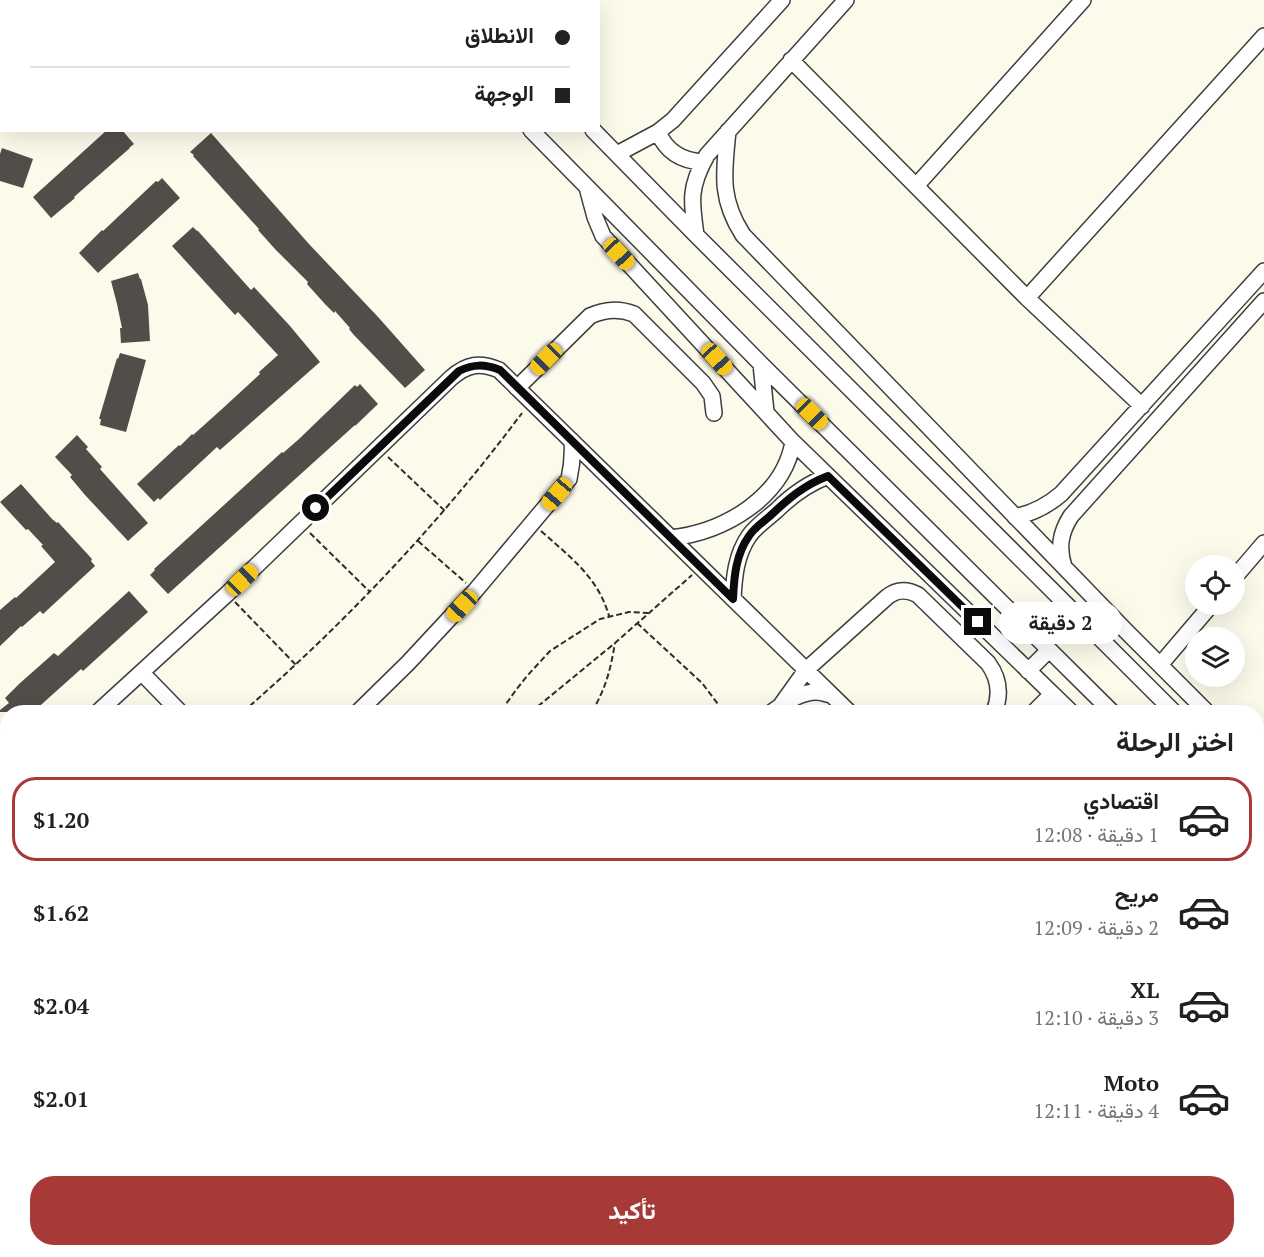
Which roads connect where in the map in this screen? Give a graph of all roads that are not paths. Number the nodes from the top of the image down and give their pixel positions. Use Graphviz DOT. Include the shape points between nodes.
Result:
graph roads {
  1 [pos="782,0"];
  2 [pos="846,0"];
  3 [pos="1083,0"];
  4 [pos="1264,36"];
  5 [pos="791,60"];
  6 [pos="728,131"];
  7 [pos="533,132"];
  8 [pos="596,132"];
  9 [pos="658,132"];
  10 [pos="617,154"];
  11 [pos="703,162"];
  12 [pos="916,186"];
  13 [pos="587,188"];
  14 [pos="696,235"];
  15 [pos="1264,271"];
  16 [pos="1027,298"];
  17 [pos="1264,301"];
  18 [pos="761,364"];
  19 [pos="517,388"];
  20 [pos="1142,406"];
  21 [pos="766,412"];
  22 [pos="714,413"];
  23 [pos="572,441"];
  24 [pos="793,442"];
  25 [pos="599,468"];
  26 [pos="781,475"];
  27 [pos="828,476"];
  28 [pos="569,479"];
  29 [pos="797,492"];
  30 [pos="1016,517"];
  31 [pos="733,519"];
  32 [pos="749,536"];
  33 [pos="671,538"];
  34 [pos="1264,543"];
  35 [pos="1245,565"];
  36 [pos="1064,567"];
  37 [pos="733,599"];
  38 [pos="1203,615"];
  39 [pos="1125,630"];
  40 [pos="1108,647"];
  41 [pos="1049,650"];
  42 [pos="1160,665"];
  43 [pos="806,670"];
  44 [pos="1028,671"];
  45 [pos="142,674"];
  46 [pos="1052,694"];
  47 [pos="831,695"];
  48 [pos="106,705"];
  49 [pos="173,705"];
  50 [pos="365,705"];
  51 [pos="780,705"];
  52 [pos="784,705"];
  53 [pos="842,705"];
  54 [pos="996,705"];
  55 [pos="1041,705"];
  56 [pos="1064,705"];
  57 [pos="1105,705"];
  58 [pos="1167,705"];
  59 [pos="1200,705"];
  1 -- 9 [label="street"];
  2 -- 5 [label="street"];
  3 -- 12 [label="street"];
  4 -- 16 [label="street"];
  5 -- 6 [label="street"];
  5 -- 12 [label="street"];
  6 -- 11 [label="street"];
  6 -- 30 [label="street" via="725,195 743,235"];
  7 -- 13 [label="street"];
  8 -- 10 [label="street"];
  9 -- 10 [label="street"];
  9 -- 11 [label="street" via="672,152 686,160"];
  10 -- 14 [label="street"];
  11 -- 14 [label="street" via="692,192"];
  12 -- 16 [label="street"];
  13 -- 18 [label="street"];
  13 -- 21 [label="street" via="603,236"];
  14 -- 40 [label="street"];
  15 -- 20 [label="street"];
  16 -- 20 [label="street"];
  17 -- 36 [label="street" via="1071,516 1061,535"];
  18 -- 21 [label="street"];
  18 -- 41 [label="street"];
  19 -- 22 [label="street" via="590,316 619,309 634,314 703,382 712,396"];
  19 -- 23 [label="street"];
  19 -- 45 [label="street" via="500,370 489,366 468,366 459,371"];
  20 -- 30 [label="street" via="1053,502"];
  21 -- 24 [label="street"];
  23 -- 25 [label="street"];
  23 -- 28 [label="street"];
  24 -- 26 [label="street"];
  24 -- 27 [label="street"];
  25 -- 28 [label="street"];
  25 -- 33 [label="street"];
  26 -- 29 [label="street"];
  26 -- 31 [label="street" via="754,504"];
  27 -- 29 [label="street"];
  27 -- 44 [label="street"];
  28 -- 50 [label="street" via="475,591"];
  29 -- 32 [label="street"];
  30 -- 36 [label="street"];
  31 -- 32 [label="street"];
  31 -- 33 [label="street" via="691,536"];
  32 -- 37 [label="street" via="739,556"];
  33 -- 37 [label="street"];
  34 -- 35 [label="street"];
  36 -- 39 [label="street"];
  37 -- 43 [label="street"];
  38 -- 42 [label="street"];
  39 -- 40 [label="street"];
  39 -- 42 [label="street"];
  40 -- 58 [label="street"];
  41 -- 44 [label="street"];
  41 -- 57 [label="street"];
  42 -- 59 [label="street"];
  43 -- 47 [label="street"];
  43 -- 51 [label="street"];
  43 -- 54 [label="street" via="887,597 906,590 918,595 988,663 999,690"];
  44 -- 46 [label="street"];
  45 -- 48 [label="street"];
  45 -- 49 [label="street"];
  46 -- 55 [label="street"];
  46 -- 56 [label="street"];
  47 -- 52 [label="street" via="804,694"];
  47 -- 53 [label="street"];
}
